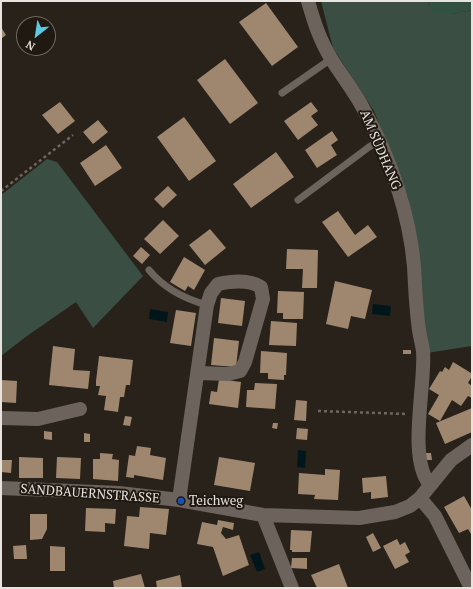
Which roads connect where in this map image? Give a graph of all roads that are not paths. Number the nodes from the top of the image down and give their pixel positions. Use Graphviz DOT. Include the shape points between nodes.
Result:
graph roads {
  1 [pos="308,1"];
  2 [pos="331,59"];
  3 [pos="282,93"];
  4 [pos="379,141"];
  5 [pos="298,200"];
  6 [pos="149,270"];
  7 [pos="206,305"];
  8 [pos="198,373"];
  9 [pos="80,409"];
  10 [pos="1,418"];
  11 [pos="472,445"];
  12 [pos="430,484"];
  13 [pos="1,488"];
  14 [pos="420,498"];
  15 [pos="179,500"];
  16 [pos="263,515"];
  17 [pos="292,588"];
  18 [pos="471,588"];
  1 -- 2 [label="street, AM SÜDHANG" via="317,31"];
  2 -- 3 [label="lane"];
  2 -- 4 [label="street, AM SÜDHANG" via="363,108"];
  4 -- 5 [label="lane"];
  4 -- 12 [label="street, AM SÜDHANG" via="401,203 413,264 423,351 419,414 422,471"];
  6 -- 7 [label="lane" via="159,281"];
  7 -- 8 [label="street"];
  7 -- 8 [label="street" via="218,284 233,281 255,283 261,287 263,299 245,362 240,371 228,374"];
  8 -- 15 [label="street"];
  9 -- 10 [label="street" via="38,419"];
  11 -- 12 [label="street, SANDBAUERNSTRASSE" via="451,460"];
  12 -- 14 [label="street, SANDBAUERNSTRASSE"];
  13 -- 15 [label="street, SANDBAUERNSTRASSE" via="119,493"];
  14 -- 16 [label="street, SANDBAUERNSTRASSE" via="410,506 395,512 359,518"];
  14 -- 18 [label="street" via="435,516"];
  15 -- 16 [label="street, SANDBAUERNSTRASSE"];
  16 -- 17 [label="street"];
}
